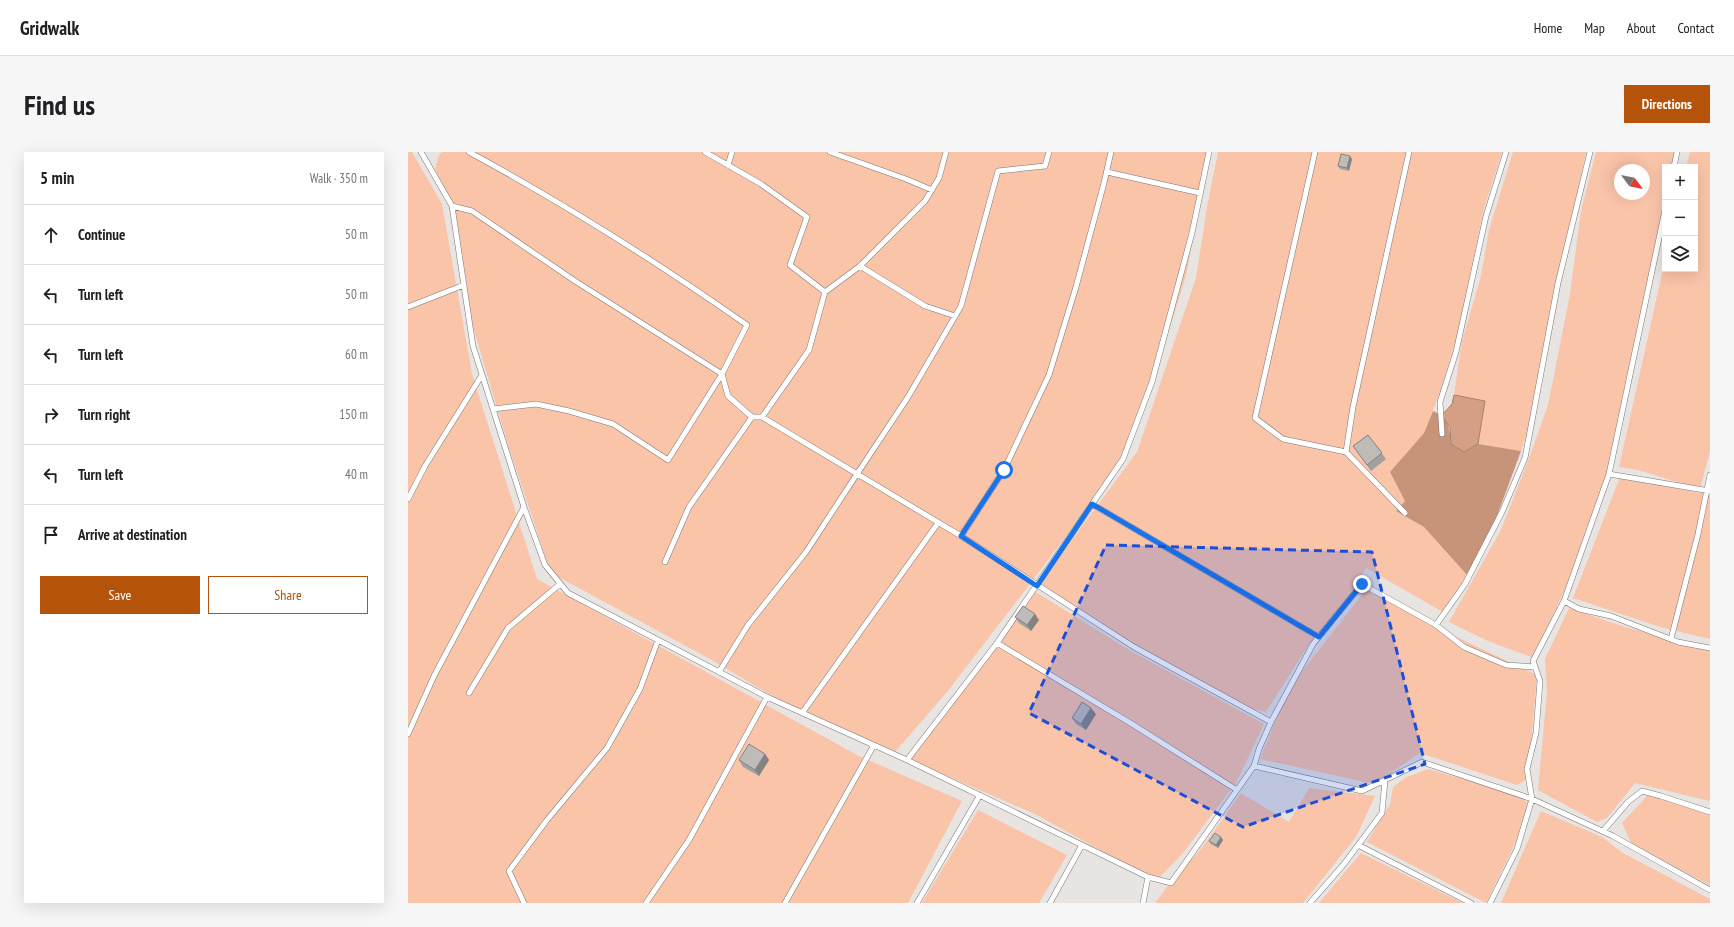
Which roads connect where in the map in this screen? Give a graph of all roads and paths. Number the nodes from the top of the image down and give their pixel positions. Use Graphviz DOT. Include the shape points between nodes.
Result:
graph roads {
  1 [pos="422,152"];
  2 [pos="469,152"];
  3 [pos="705,152"];
  4 [pos="732,152"];
  5 [pos="830,152"];
  6 [pos="946,152"];
  7 [pos="1049,152"];
  8 [pos="1111,152"];
  9 [pos="1209,152"];
  10 [pos="1315,152"];
  11 [pos="1410,152"];
  12 [pos="1506,152"];
  13 [pos="1590,152"];
  14 [pos="1677,152"];
  15 [pos="1675,164"];
  16 [pos="728,165"];
  17 [pos="1107,172"];
  18 [pos="932,190"];
  19 [pos="1200,193"];
  20 [pos="452,206"];
  21 [pos="1662,224"];
  22 [pos="860,266"];
  23 [pos="464,285"];
  24 [pos="825,292"];
  25 [pos="408,307"];
  26 [pos="955,316"];
  27 [pos="722,374"];
  28 [pos="482,375"];
  29 [pos="493,409"];
  30 [pos="752,417"];
  31 [pos="762,417"];
  32 [pos="1442,434"];
  33 [pos="1346,452"];
  34 [pos="857,474"];
  35 [pos="1609,474"];
  36 [pos="1710,475"];
  37 [pos="1708,491"];
  38 [pos="408,499"];
  39 [pos="1092,504"];
  40 [pos="524,507"];
  41 [pos="1405,514"];
  42 [pos="938,523"];
  43 [pos="961,536"];
  44 [pos="665,562"];
  45 [pos="560,584"];
  46 [pos="1037,586"];
  47 [pos="1564,601"];
  48 [pos="1436,625"];
  49 [pos="1319,637"];
  50 [pos="1671,639"];
  51 [pos="658,640"];
  52 [pos="997,642"];
  53 [pos="1710,648"];
  54 [pos="1535,667"];
  55 [pos="719,672"];
  56 [pos="470,693"];
  57 [pos="767,697"];
  58 [pos="802,713"];
  59 [pos="1270,722"];
  60 [pos="408,734"];
  61 [pos="874,745"];
  62 [pos="907,760"];
  63 [pos="1254,766"];
  64 [pos="1386,780"];
  65 [pos="1237,790"];
  66 [pos="980,795"];
  67 [pos="1532,799"];
  68 [pos="1710,812"];
  69 [pos="1603,831"];
  70 [pos="1082,845"];
  71 [pos="1358,845"];
  72 [pos="1148,877"];
  73 [pos="1710,890"];
  74 [pos="524,903"];
  75 [pos="646,903"];
  76 [pos="785,903"];
  77 [pos="917,903"];
  78 [pos="1050,903"];
  79 [pos="1143,903"];
  80 [pos="1310,903"];
  81 [pos="1471,903"];
  82 [pos="1490,903"];
  1 -- 20 [label="lane"];
  2 -- 27 [label="lane" via="605,230 747,325"];
  3 -- 16 [label="lane"];
  4 -- 16 [label="lane"];
  5 -- 18 [label="lane"];
  6 -- 18 [label="lane" via="939,178"];
  7 -- 26 [label="lane" via="1046,166 998,171 961,306"];
  8 -- 17 [label="lane"];
  9 -- 19 [label="lane"];
  10 -- 33 [label="lane" via="1255,418 1283,439"];
  11 -- 33 [label="lane" via="1353,407"];
  12 -- 32 [label="lane" via="1486,216 1456,352 1440,402"];
  13 -- 48 [label="lane" via="1558,283 1525,458 1502,512 1466,584"];
  14 -- 15 [label="lane"];
  16 -- 24 [label="lane" via="761,184 807,217 790,265"];
  17 -- 19 [label="lane"];
  17 -- 43 [label="lane" via="1049,375 1004,470"];
  18 -- 22 [label="lane" via="925,201"];
  19 -- 39 [label="lane" via="1192,233 1152,382 1123,459"];
  20 -- 23 [label="lane"];
  20 -- 27 [label="lane" via="472,211 575,281"];
  21 -- 35 [label="lane"];
  22 -- 24 [label="lane"];
  22 -- 26 [label="lane" via="925,306"];
  23 -- 25 [label="lane"];
  23 -- 28 [label="lane" via="473,346"];
  24 -- 31 [label="lane" via="809,350"];
  26 -- 34 [label="lane" via="908,397"];
  27 -- 29 [label="lane" via="668,460 613,424 536,404"];
  27 -- 30 [label="lane" via="728,396"];
  28 -- 29 [label="lane"];
  28 -- 38 [label="lane" via="425,466"];
  29 -- 40 [label="lane"];
  30 -- 31 [label="lane"];
  30 -- 44 [label="lane" via="689,507"];
  31 -- 34 [label="lane"];
  33 -- 41 [label="lane"];
  34 -- 42 [label="lane"];
  34 -- 55 [label="lane" via="806,552 748,625"];
  35 -- 37 [label="lane"];
  35 -- 47 [label="lane"];
  36 -- 37 [label="lane"];
  37 -- 50 [label="lane"];
  39 -- 46 [label="lane"];
  39 -- 49 [label="lane"];
  40 -- 45 [label="lane" via="545,565"];
  40 -- 60 [label="lane" via="434,676"];
  42 -- 43 [label="lane"];
  42 -- 58 [label="lane"];
  43 -- 46 [label="lane"];
  45 -- 51 [label="lane" via="568,593"];
  45 -- 56 [label="lane" via="508,628"];
  46 -- 52 [label="lane"];
  46 -- 59 [label="lane" via="1134,648"];
  47 -- 50 [label="lane" via="1579,609 1611,616"];
  47 -- 54 [label="lane" via="1532,661"];
  48 -- 49 [label="lane" via="1362,584"];
  48 -- 54 [label="lane" via="1464,647 1506,665"];
  49 -- 59 [label="lane"];
  50 -- 53 [label="lane"];
  51 -- 55 [label="lane"];
  51 -- 74 [label="lane" via="640,689 607,748 547,820 509,872"];
  52 -- 62 [label="lane"];
  52 -- 65 [label="lane"];
  54 -- 67 [label="lane" via="1540,681 1536,733 1527,769"];
  55 -- 57 [label="lane"];
  57 -- 58 [label="lane"];
  57 -- 75 [label="lane" via="689,840"];
  58 -- 61 [label="lane"];
  59 -- 63 [label="lane"];
  61 -- 62 [label="lane"];
  61 -- 76 [label="lane"];
  62 -- 66 [label="lane"];
  63 -- 64 [label="lane" via="1362,791"];
  63 -- 65 [label="lane"];
  64 -- 67 [label="lane" via="1422,762"];
  64 -- 71 [label="lane" via="1382,813"];
  65 -- 72 [label="lane" via="1171,883"];
  66 -- 70 [label="lane"];
  66 -- 77 [label="lane"];
  67 -- 69 [label="lane"];
  67 -- 82 [label="lane" via="1517,849"];
  68 -- 69 [label="lane" via="1642,791 1628,802"];
  69 -- 73 [label="lane"];
  70 -- 72 [label="lane"];
  70 -- 78 [label="lane"];
  71 -- 80 [label="lane"];
  71 -- 81 [label="lane"];
  72 -- 79 [label="lane"];
}
